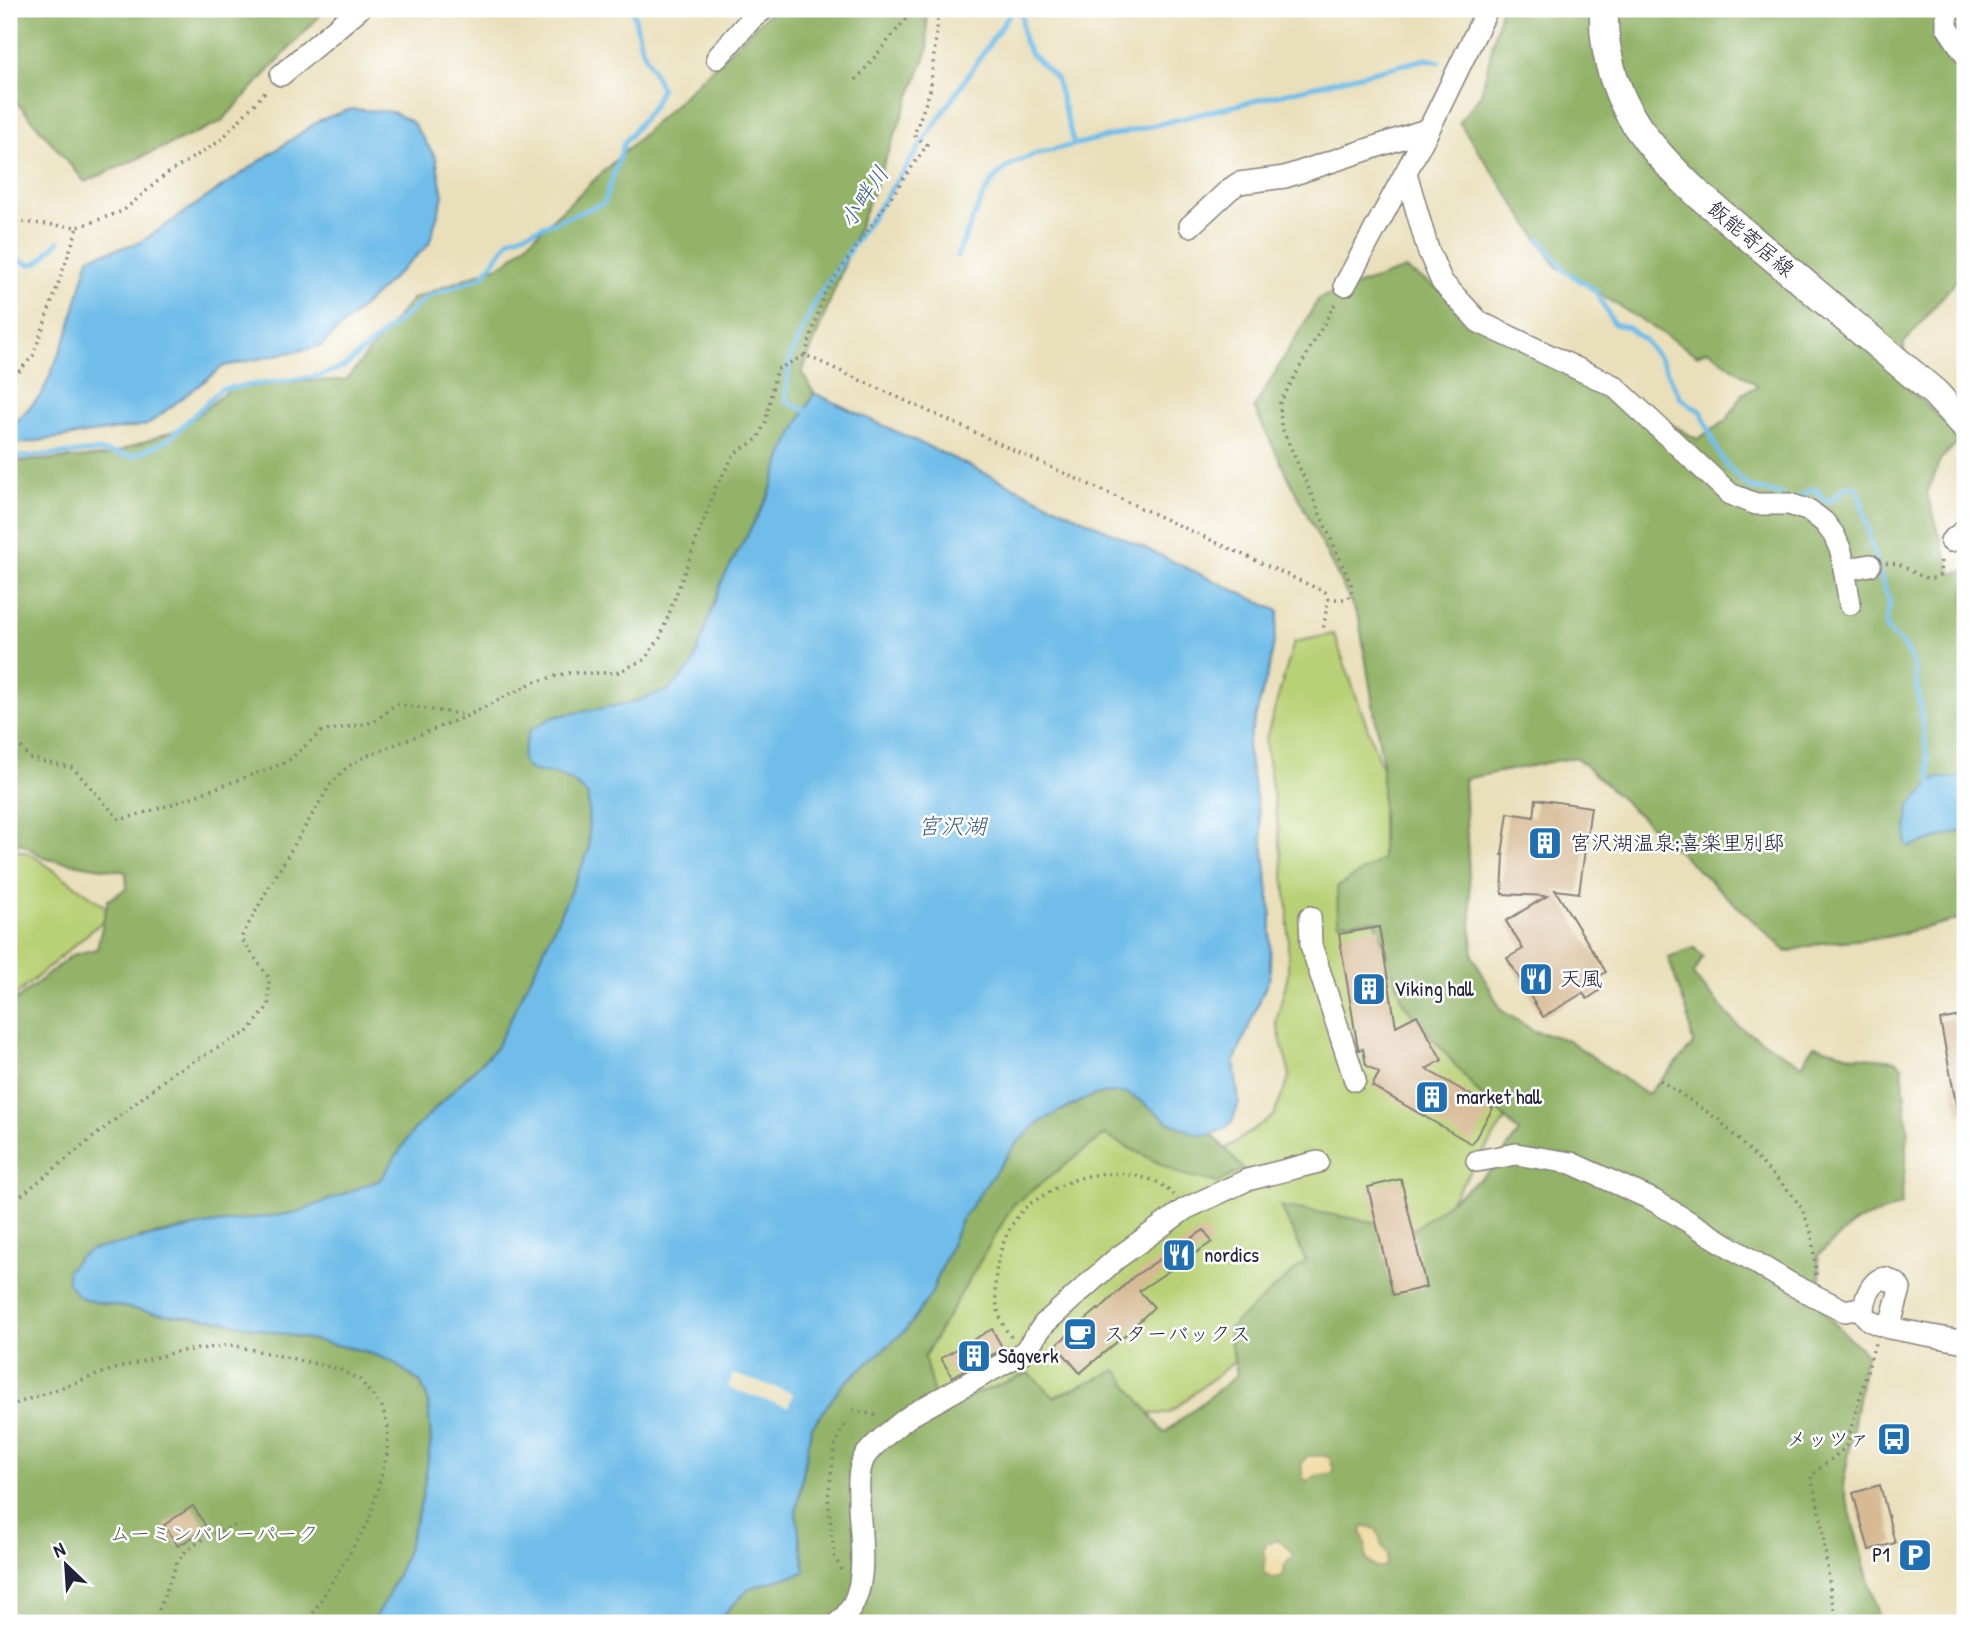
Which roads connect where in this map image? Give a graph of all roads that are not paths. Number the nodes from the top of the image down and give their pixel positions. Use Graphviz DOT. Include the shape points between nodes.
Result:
graph roads {
  1 [pos="359,9"];
  2 [pos="764,9"];
  3 [pos="1486,9"];
  4 [pos="1604,9"];
  5 [pos="1947,9"];
  6 [pos="1965,54"];
  7 [pos="717,58"];
  8 [pos="281,75"];
  9 [pos="1429,129"];
  10 [pos="1406,173"];
  11 [pos="1190,226"];
  12 [pos="1345,285"];
  13 [pos="1965,426"];
  14 [pos="1870,565"];
  15 [pos="1844,570"];
  16 [pos="1850,604"];
  17 [pos="1310,917"];
  18 [pos="1355,1080"];
  19 [pos="1477,1161"];
  20 [pos="1318,1162"];
  21 [pos="1864,1307"];
  22 [pos="1885,1326"];
  23 [pos="1965,1342"];
  24 [pos="838,1623"];
  1 -- 8 [label="street"];
  2 -- 7 [label="street"];
  3 -- 9 [label="street"];
  4 -- 13 [label="main road, 飯能寄居線" via="1605,49 1615,82 1645,139 1699,195 1935,393"];
  5 -- 6 [label="street" via="1947,27"];
  9 -- 10 [label="street"];
  9 -- 11 [label="street" via="1285,177 1239,183"];
  10 -- 12 [label="street"];
  10 -- 15 [label="street" via="1442,282 1479,322 1614,386 1730,494 1756,504 1789,504 1810,511 1834,535"];
  14 -- 15 [label="street"];
  15 -- 16 [label="street"];
  17 -- 18 [label="street" via="1311,945"];
  19 -- 21 [label="street" via="1516,1154 1571,1163 1653,1200 1819,1298 1846,1311"];
  20 -- 24 [label="street" via="1247,1180 1185,1209 1106,1268 1044,1324 1024,1352 913,1414 865,1456 858,1480 861,1583 847,1616"];
  21 -- 22 [label="street" via="1866,1318"];
  21 -- 22 [label="street" via="1873,1284 1885,1278 1897,1284 1900,1289"];
  22 -- 23 [label="street"];
}
